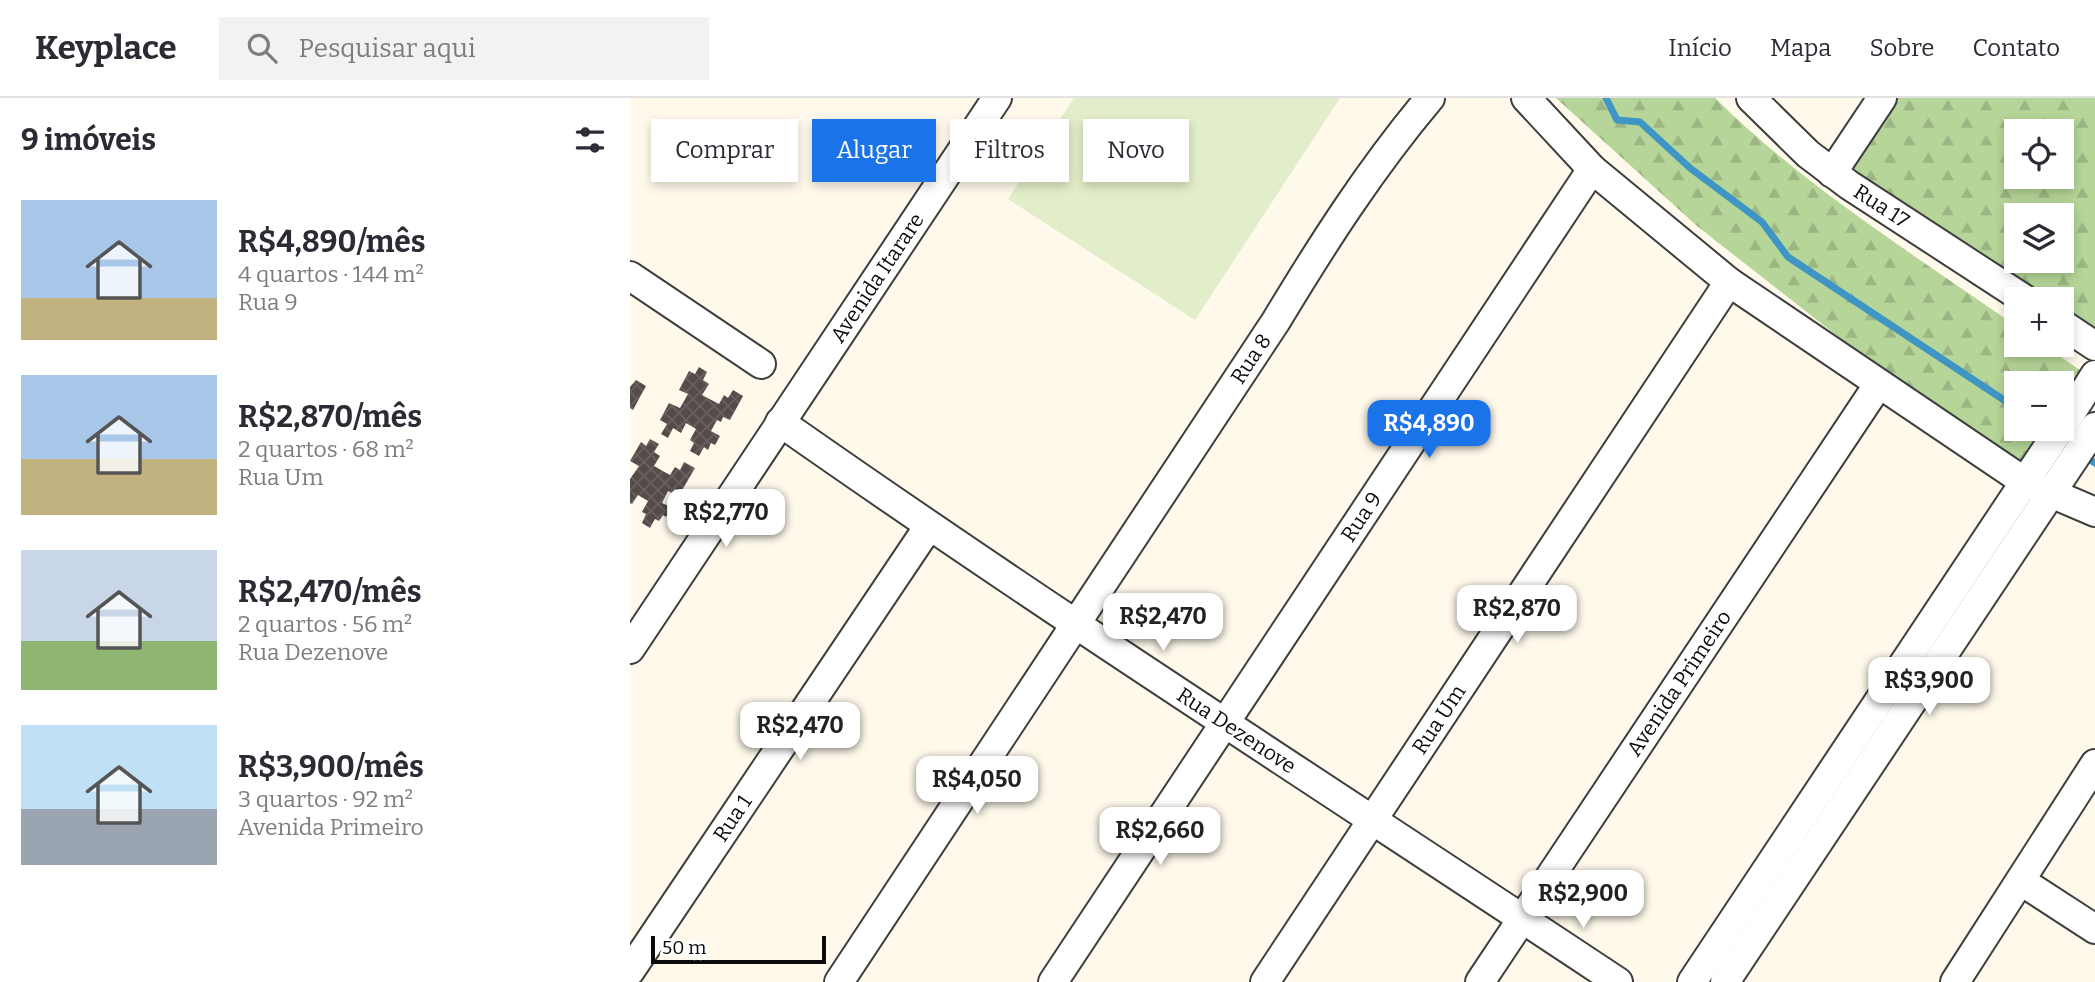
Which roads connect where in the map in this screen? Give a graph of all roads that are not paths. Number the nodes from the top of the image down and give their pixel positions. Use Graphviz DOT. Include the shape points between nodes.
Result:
graph roads {
  1 [pos="997,98"];
  2 [pos="1430,98"];
  3 [pos="1527,98"];
  4 [pos="1751,98"];
  5 [pos="1882,98"];
  6 [pos="1592,169"];
  7 [pos="1832,173"];
  8 [pos="630,276"];
  9 [pos="1729,282"];
  10 [pos="2006,287"];
  11 [pos="2074,332"];
  12 [pos="2095,346"];
  13 [pos="761,364"];
  14 [pos="2095,375"];
  15 [pos="1878,385"];
  16 [pos="2074,408"];
  17 [pos="780,422"];
  18 [pos="2095,426"];
  19 [pos="2056,441"];
  20 [pos="2037,487"];
  21 [pos="2095,512"];
  22 [pos="929,526"];
  23 [pos="1076,624"];
  24 [pos="630,649"];
  25 [pos="1225,724"];
  26 [pos="2095,764"];
  27 [pos="1373,818"];
  28 [pos="2021,881"];
  29 [pos="1522,918"];
  30 [pos="2095,929"];
  31 [pos="630,971"];
  32 [pos="839,982"];
  33 [pos="1053,982"];
  34 [pos="1265,982"];
  35 [pos="1480,982"];
  36 [pos="1618,982"];
  37 [pos="1692,982"];
  38 [pos="1725,982"];
  39 [pos="1955,982"];
  1 -- 17 [label="street, Avenida Itarare"];
  2 -- 23 [label="street, Rua 8" via="1332,229"];
  3 -- 6 [label="street"];
  4 -- 7 [label="street, Rua 17"];
  5 -- 7 [label="street"];
  6 -- 9 [label="street"];
  6 -- 25 [label="street, Rua 9"];
  7 -- 10 [label="street, Rua 17"];
  8 -- 13 [label="street"];
  9 -- 15 [label="street"];
  9 -- 27 [label="street, Rua Um"];
  11 -- 12 [label="street"];
  14 -- 16 [label="street"];
  15 -- 20 [label="street"];
  15 -- 29 [label="street, Avenida Primeiro"];
  17 -- 22 [label="street, Rua Dezenove"];
  17 -- 24 [label="street, Avenida Itarare"];
  18 -- 20 [label="street"];
  19 -- 20 [label="street"];
  20 -- 21 [label="street"];
  20 -- 37 [label="street"];
  20 -- 38 [label="street"];
  22 -- 23 [label="street, Rua Dezenove"];
  22 -- 31 [label="street, Rua 1"];
  23 -- 25 [label="street, Rua Dezenove"];
  23 -- 32 [label="street, Rua 8"];
  25 -- 27 [label="street, Rua Dezenove"];
  25 -- 33 [label="street, Rua 9"];
  26 -- 28 [label="street"];
  27 -- 29 [label="street, Rua Dezenove"];
  27 -- 34 [label="street, Rua Um"];
  28 -- 30 [label="street"];
  28 -- 39 [label="street"];
  29 -- 35 [label="street, Avenida Primeiro"];
  29 -- 36 [label="street, Rua Dezenove"];
}
